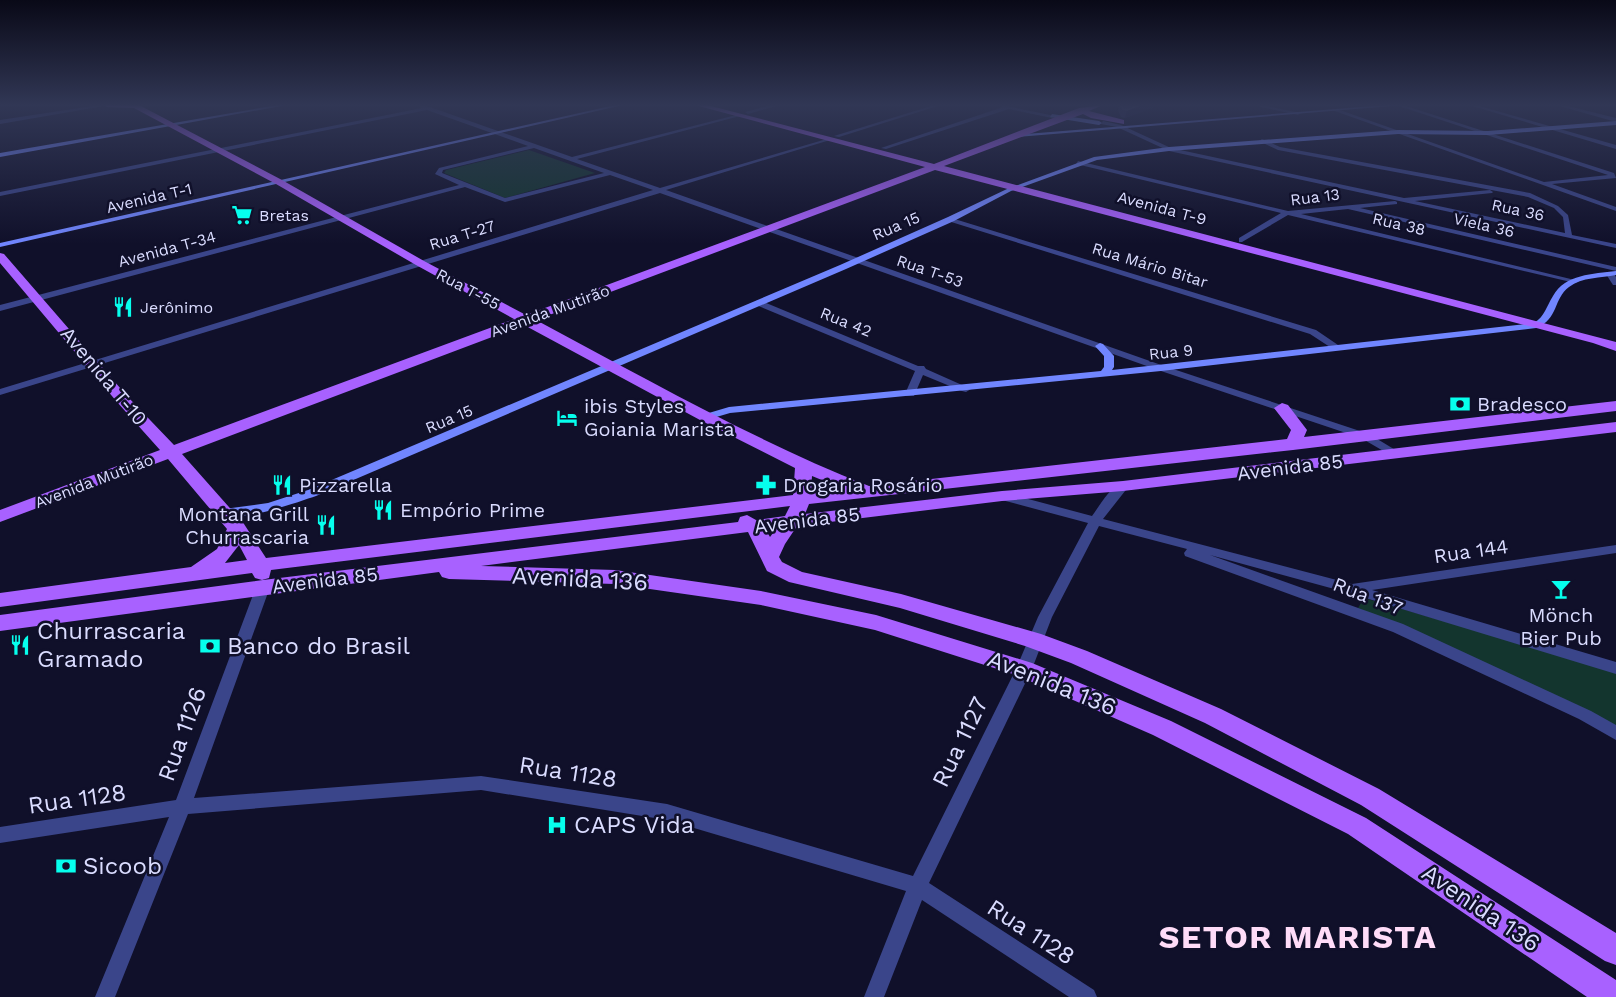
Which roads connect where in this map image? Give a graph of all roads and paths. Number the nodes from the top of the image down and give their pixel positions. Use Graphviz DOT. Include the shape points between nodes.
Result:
graph roads {
  1 [pos="211,152"];
  2 [pos="222,152"];
  3 [pos="405,152"];
  4 [pos="511,152"];
  5 [pos="548,152"];
  6 [pos="602,152"];
  7 [pos="786,152"];
  8 [pos="887,152"];
  9 [pos="895,152"];
  10 [pos="961,152"];
  11 [pos="966,152"];
  12 [pos="1149,152"];
  13 [pos="1181,152"];
  14 [pos="1297,152"];
  15 [pos="1454,152"];
  16 [pos="1544,152"];
  17 [pos="570,160"];
  18 [pos="931,163"];
  19 [pos="1078,163"];
  20 [pos="609,173"];
  21 [pos="1616,175"];
  22 [pos="276,181"];
  23 [pos="1543,183"];
  24 [pos="465,185"];
  25 [pos="1020,186"];
  26 [pos="661,191"];
  27 [pos="1510,191"];
  28 [pos="0,194"];
  29 [pos="1406,201"];
  30 [pos="1346,207"];
  31 [pos="1616,209"];
  32 [pos="1304,211"];
  33 [pos="1287,213"];
  34 [pos="341,218"];
  35 [pos="951,219"];
  36 [pos="1321,221"];
  37 [pos="765,227"];
  38 [pos="1569,234"];
  39 [pos="1242,240"];
  40 [pos="0,243"];
  41 [pos="1616,246"];
  42 [pos="855,261"];
  43 [pos="3,262"];
  44 [pos="420,263"];
  45 [pos="1614,272"];
  46 [pos="1575,281"];
  47 [pos="1616,283"];
  48 [pos="43,295"];
  49 [pos="759,303"];
  50 [pos="0,308"];
  51 [pos="1481,311"];
  52 [pos="521,318"];
  53 [pos="1540,323"];
  54 [pos="1500,330"];
  55 [pos="1616,339"];
  56 [pos="1100,346"];
  57 [pos="1336,347"];
  58 [pos="1616,347"];
  59 [pos="98,362"];
  60 [pos="611,366"];
  61 [pos="921,368"];
  62 [pos="1161,368"];
  63 [pos="1104,373"];
  64 [pos="966,388"];
  65 [pos="0,392"];
  66 [pos="910,394"];
  67 [pos="1616,406"];
  68 [pos="1282,408"];
  69 [pos="706,417"];
  70 [pos="1616,427"];
  71 [pos="1365,436"];
  72 [pos="1293,445"];
  73 [pos="166,448"];
  74 [pos="1396,454"];
  75 [pos="803,466"];
  76 [pos="1123,486"];
  77 [pos="866,491"];
  78 [pos="1002,496"];
  79 [pos="801,499"];
  80 [pos="0,503"];
  81 [pos="734,507"];
  82 [pos="224,513"];
  83 [pos="0,516"];
  84 [pos="1095,521"];
  85 [pos="791,522"];
  86 [pos="752,526"];
  87 [pos="237,528"];
  88 [pos="1616,549"];
  89 [pos="769,559"];
  90 [pos="261,565"];
  91 [pos="420,568"];
  92 [pos="187,574"];
  93 [pos="263,587"];
  94 [pos="1352,589"];
  95 [pos="0,600"];
  96 [pos="1344,606"];
  97 [pos="0,623"];
  98 [pos="1033,640"];
  99 [pos="1024,669"];
  100 [pos="1616,669"];
  101 [pos="1616,733"];
  102 [pos="182,807"];
  103 [pos="0,835"];
  104 [pos="918,886"];
  105 [pos="1616,950"];
  106 [pos="105,997"];
  107 [pos="874,997"];
  108 [pos="1087,997"];
  109 [pos="1614,997"];
  1 -- 28 [label="street"];
  2 -- 22 [label="main road, Rua T-55"];
  3 -- 22 [label="street, Avenida T-1"];
  4 -- 24 [label="street" via="441,169 438,174"];
  5 -- 17 [label="street, Rua T-53"];
  6 -- 17 [label="street"];
  7 -- 26 [label="street, Rua T-27"];
  8 -- 18 [label="main road, Avenida T-9"];
  9 -- 18 [label="main road, Avenida T-9"];
  10 -- 18 [label="main road, Avenida Mutirão"];
  11 -- 18 [label="main road, Avenida Mutirão"];
  12 -- 19 [label="street, Rua 15"];
  13 -- 29 [label="street, Rua 36"];
  14 -- 27 [label="street"];
  15 -- 23 [label="street"];
  16 -- 21 [label="street"];
  17 -- 20 [label="street, Rua T-53"];
  18 -- 25 [label="main road, Avenida T-9"];
  18 -- 37 [label="main road, Avenida Mutirão"];
  19 -- 25 [label="street, Rua 15"];
  19 -- 33 [label="street, Rua 38"];
  20 -- 24 [label="street" via="506,200"];
  20 -- 26 [label="street, Rua T-53"];
  21 -- 23 [label="street, Rua 13"];
  22 -- 34 [label="main road, Rua T-55"];
  22 -- 40 [label="street, Avenida T-1"];
  23 -- 27 [label="street, Rua 13"];
  23 -- 31 [label="street"];
  24 -- 34 [label="street, Avenida T-34"];
  25 -- 35 [label="street, Rua 15"];
  25 -- 39 [label="main road, Avenida T-9"];
  25 -- 51 [label="main road, Avenida T-9"];
  26 -- 37 [label="street, Rua T-53"];
  26 -- 44 [label="street, Rua T-27"];
  27 -- 29 [label="street, Rua 13"];
  27 -- 38 [label="street" via="1556,207 1566,216"];
  29 -- 30 [label="street, Rua 13"];
  29 -- 38 [label="street, Rua 36"];
  30 -- 32 [label="street, Rua 13"];
  30 -- 45 [label="street, Viela 36"];
  32 -- 33 [label="street, Rua 13"];
  32 -- 36 [label="street, Rua 38"];
  33 -- 36 [label="street, Rua 38"];
  33 -- 39 [label="street, Rua 13"];
  34 -- 44 [label="main road, Rua T-55"];
  34 -- 48 [label="street, Avenida T-34"];
  35 -- 42 [label="street, Rua 15"];
  35 -- 57 [label="street, Rua Mário Bitar" via="1313,332"];
  36 -- 46 [label="street, Rua 38"];
  37 -- 42 [label="street, Rua T-53"];
  37 -- 52 [label="main road, Avenida Mutirão"];
  38 -- 41 [label="street, Rua 36"];
  39 -- 53 [label="main road, Avenida T-9"];
  42 -- 49 [label="street, Rua 15"];
  42 -- 56 [label="street, Rua T-53"];
  43 -- 48 [label="main road, Avenida T-10"];
  44 -- 52 [label="main road, Rua T-55"];
  44 -- 59 [label="street, Rua T-27"];
  45 -- 46 [label="street"];
  45 -- 47 [label="street"];
  46 -- 53 [label="street" via="1561,290 1550,315"];
  48 -- 50 [label="street, Avenida T-34"];
  48 -- 59 [label="main road, Avenida T-10"];
  49 -- 60 [label="street, Rua 15"];
  49 -- 61 [label="street, Rua 42"];
  51 -- 53 [label="main road, Avenida T-9"];
  51 -- 54 [label="main road"];
  52 -- 60 [label="main road, Rua T-55"];
  52 -- 73 [label="main road, Avenida Mutirão"];
  53 -- 54 [label="street, Rua 9"];
  53 -- 55 [label="main road, Avenida T-9"];
  53 -- 58 [label="main road, Avenida T-9"];
  54 -- 57 [label="street, Rua 9"];
  56 -- 62 [label="street, Rua T-53"];
  56 -- 63 [label="street" via="1109,356 1109,367"];
  57 -- 62 [label="street, Rua 9"];
  59 -- 65 [label="street, Rua T-27"];
  59 -- 73 [label="main road, Avenida T-10"];
  60 -- 69 [label="main road, Rua T-55"];
  60 -- 82 [label="street, Rua 15" via="278,506"];
  61 -- 64 [label="street, Rua 42"];
  61 -- 66 [label="street"];
  62 -- 63 [label="street, Rua 9"];
  62 -- 68 [label="street, Rua T-53"];
  63 -- 64 [label="street, Rua 9"];
  64 -- 66 [label="street, Rua 9"];
  66 -- 69 [label="street, Rua 9" via="729,410"];
  67 -- 71 [label="main road, Avenida 85"];
  68 -- 71 [label="street, Rua T-53"];
  68 -- 72 [label="main road" via="1299,430"];
  69 -- 75 [label="main road, Rua T-55"];
  70 -- 74 [label="main road, Avenida 85"];
  71 -- 72 [label="main road, Avenida 85"];
  71 -- 74 [label="street, Rua T-53"];
  72 -- 77 [label="main road, Avenida 85"];
  73 -- 80 [label="main road, Avenida Mutirão"];
  73 -- 82 [label="main road, Avenida T-10"];
  73 -- 83 [label="main road, Avenida Mutirão"];
  74 -- 76 [label="main road, Avenida 85"];
  75 -- 77 [label="main road, Rua T-55"];
  75 -- 79 [label="main road" via="805,486"];
  76 -- 78 [label="main road, Avenida 85"];
  76 -- 84 [label="street, Rua 1127"];
  77 -- 79 [label="main road, Avenida 85"];
  78 -- 84 [label="street, Rua 137"];
  78 -- 85 [label="main road, Avenida 85"];
  79 -- 81 [label="main road, Avenida 85"];
  79 -- 85 [label="main road"];
  81 -- 86 [label="main road"];
  81 -- 90 [label="main road, Avenida 85"];
  82 -- 87 [label="main road, Avenida T-10"];
  84 -- 94 [label="street, Rua 137"];
  84 -- 96 [label="street, Rua 137"];
  84 -- 98 [label="street, Rua 1127"];
  85 -- 86 [label="main road, Avenida 85"];
  85 -- 89 [label="main road"];
  86 -- 89 [label="main road" via="762,538"];
  86 -- 91 [label="main road, Avenida 85"];
  87 -- 90 [label="main road, Avenida T-10"];
  87 -- 92 [label="main road" via="231,547 224,554"];
  88 -- 94 [label="street, Rua 144"];
  89 -- 98 [label="main road, Avenida 136" via="796,577 901,601"];
  90 -- 92 [label="main road, Avenida 85"];
  90 -- 93 [label="main road, Avenida T-10"];
  91 -- 93 [label="main road, Avenida 85"];
  91 -- 99 [label="main road, Avenida 136" via="467,574 615,577 761,598 876,624"];
  92 -- 95 [label="main road, Avenida 85"];
  93 -- 97 [label="main road, Avenida 85"];
  93 -- 102 [label="street, Rua 1126"];
  94 -- 96 [label="street"];
  94 -- 100 [label="street, Rua 137"];
  96 -- 101 [label="street, Rua 137" via="1398,627"];
  98 -- 99 [label="street, Rua 1127"];
  98 -- 105 [label="main road, Avenida 136" via="1213,716 1370,797"];
  99 -- 104 [label="street, Rua 1127"];
  99 -- 109 [label="main road, Avenida 136" via="1162,728 1357,826"];
  102 -- 103 [label="street, Rua 1128"];
  102 -- 104 [label="street, Rua 1128" via="481,783 667,812"];
  102 -- 106 [label="street, Rua 1126"];
  104 -- 107 [label="street, Rua 1127"];
  104 -- 108 [label="street, Rua 1128"];
}
